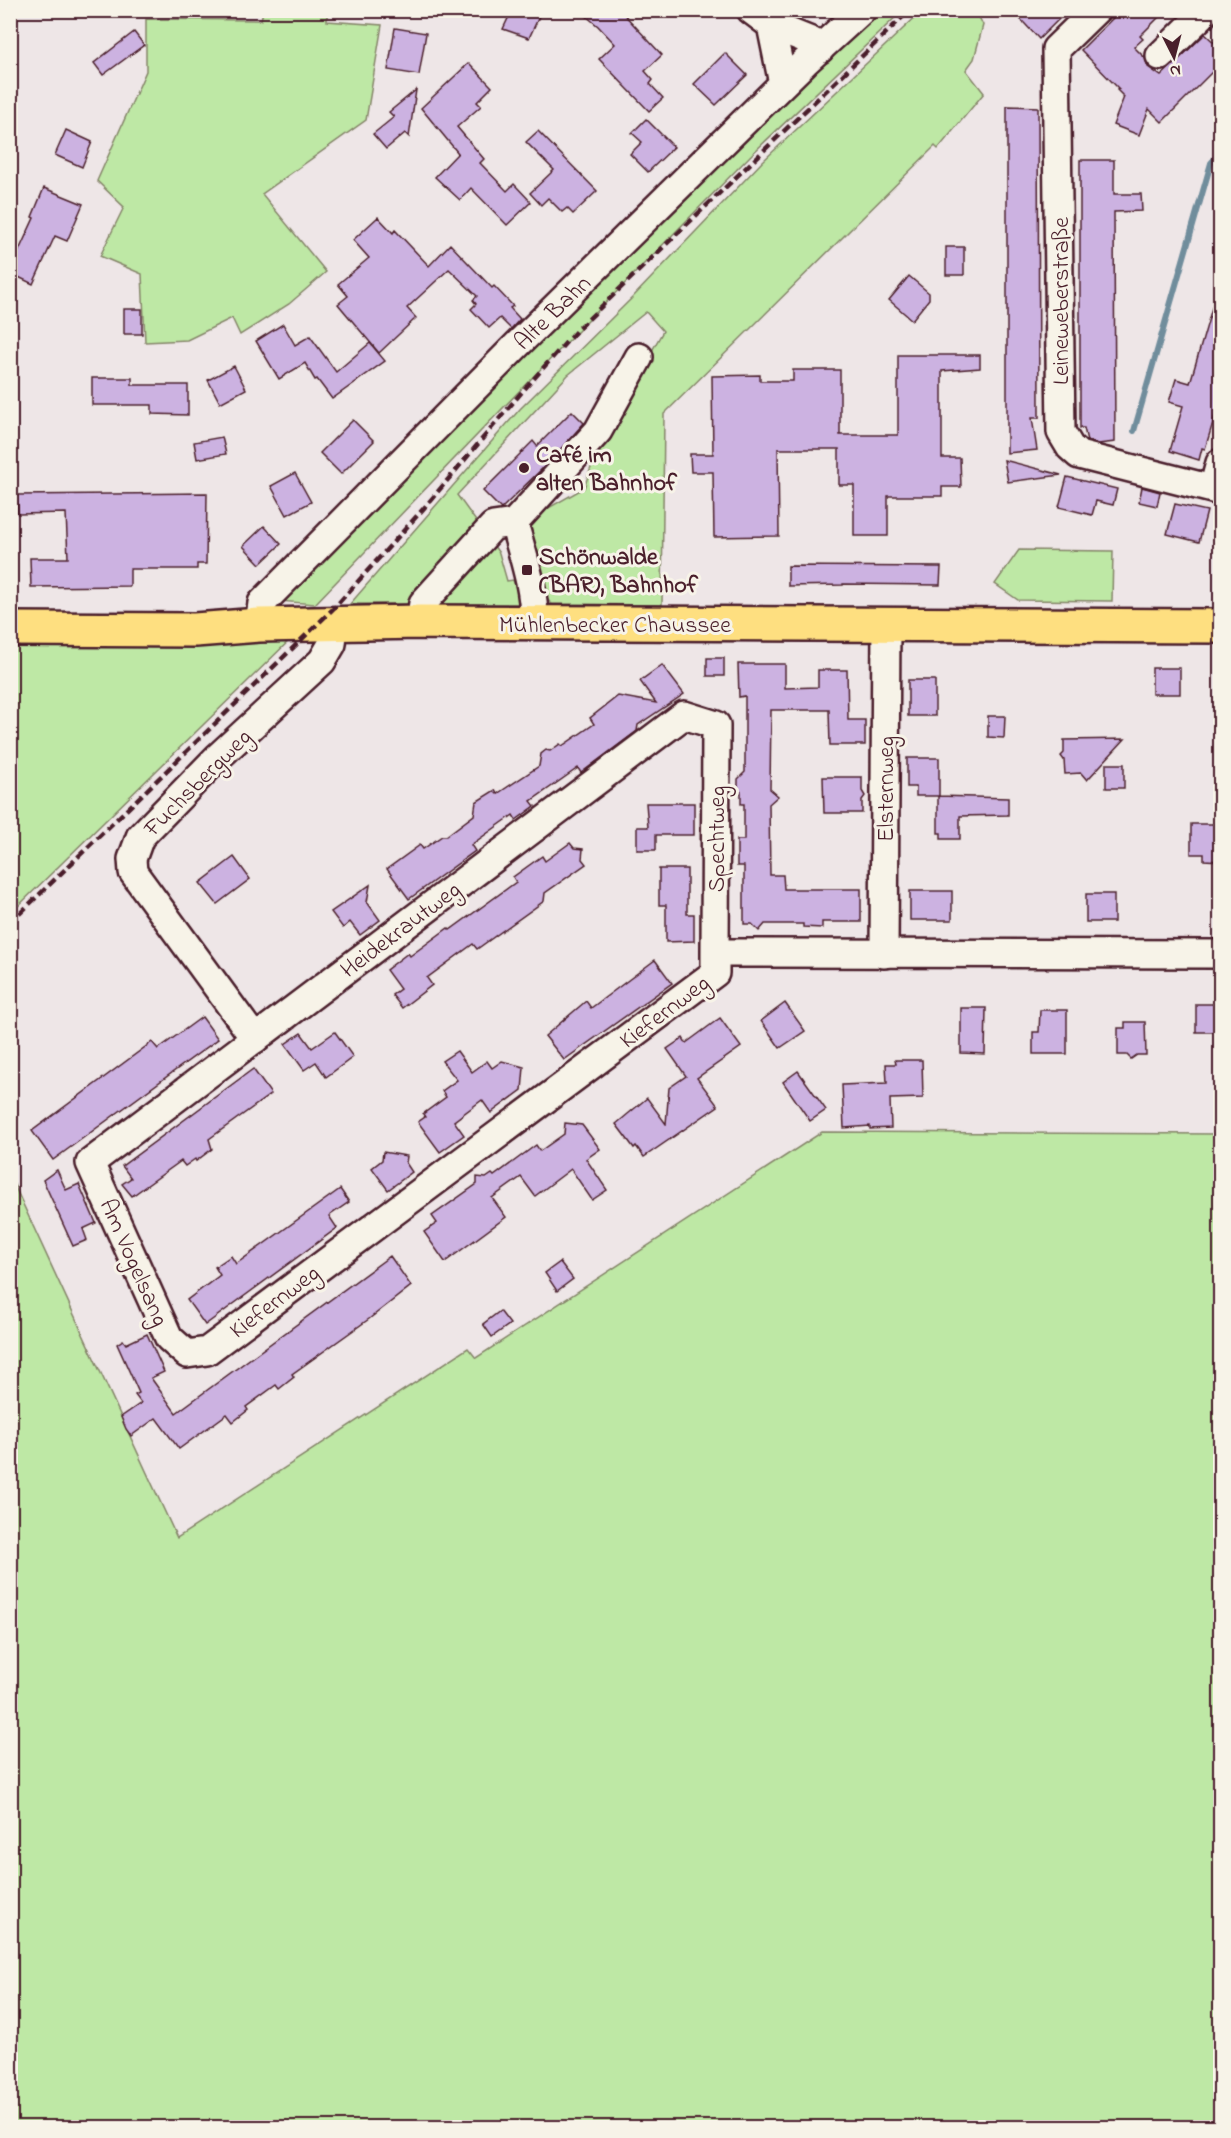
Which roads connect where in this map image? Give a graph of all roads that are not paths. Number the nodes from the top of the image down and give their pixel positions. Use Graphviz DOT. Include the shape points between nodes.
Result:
graph roads {
  1 [pos="862,10"];
  2 [pos="1096,10"];
  3 [pos="1203,12"];
  4 [pos="761,18"];
  5 [pos="820,49"];
  6 [pos="1160,56"];
  7 [pos="785,81"];
  8 [pos="639,357"];
  9 [pos="1221,463"];
  10 [pos="1217,490"];
  11 [pos="514,523"];
  12 [pos="420,622"];
  13 [pos="334,624"];
  14 [pos="534,624"];
  15 [pos="886,624"];
  16 [pos="259,625"];
  17 [pos="1221,627"];
  18 [pos="10,629"];
  19 [pos="716,725"];
  20 [pos="715,953"];
  21 [pos="884,954"];
  22 [pos="1221,954"];
  23 [pos="255,1039"];
  24 [pos="90,1163"];
  25 [pos="188,1354"];
  1 -- 5 [label="street, Alte Bahn"];
  2 -- 10 [label="street, Leineweberstraße" via="1056,49 1061,432 1079,455"];
  3 -- 6 [label="street"];
  4 -- 5 [label="street"];
  4 -- 7 [label="street"];
  5 -- 7 [label="street, Alte Bahn"];
  7 -- 16 [label="street, Alte Bahn" via="262,603"];
  8 -- 11 [label="street" via="597,431"];
  9 -- 10 [label="street"];
  11 -- 12 [label="street" via="494,526 423,603"];
  11 -- 14 [label="street" via="527,570"];
  12 -- 13 [label="main road, Mühlenbecker Chaussee"];
  12 -- 14 [label="main road, Mühlenbecker Chaussee"];
  13 -- 16 [label="main road, Mühlenbecker Chaussee"];
  13 -- 23 [label="street, Fuchsbergweg" via="332,644 322,661 140,837 132,859 133,872"];
  14 -- 15 [label="main road, Mühlenbecker Chaussee"];
  15 -- 17 [label="main road, Mühlenbecker Chaussee"];
  15 -- 21 [label="street, Elsternweg"];
  16 -- 18 [label="main road, Mühlenbecker Chaussee" via="195,630"];
  19 -- 20 [label="street, Spechtweg"];
  19 -- 23 [label="street, Heidekrautweg" via="684,715"];
  20 -- 21 [label="street, Kiefernweg"];
  20 -- 25 [label="street, Kiefernweg" via="715,973 207,1351"];
  21 -- 22 [label="street, Kiefernweg"];
  23 -- 24 [label="street, Heidekrautweg"];
  24 -- 25 [label="street, Am Vogelsang" via="169,1338"];
}
